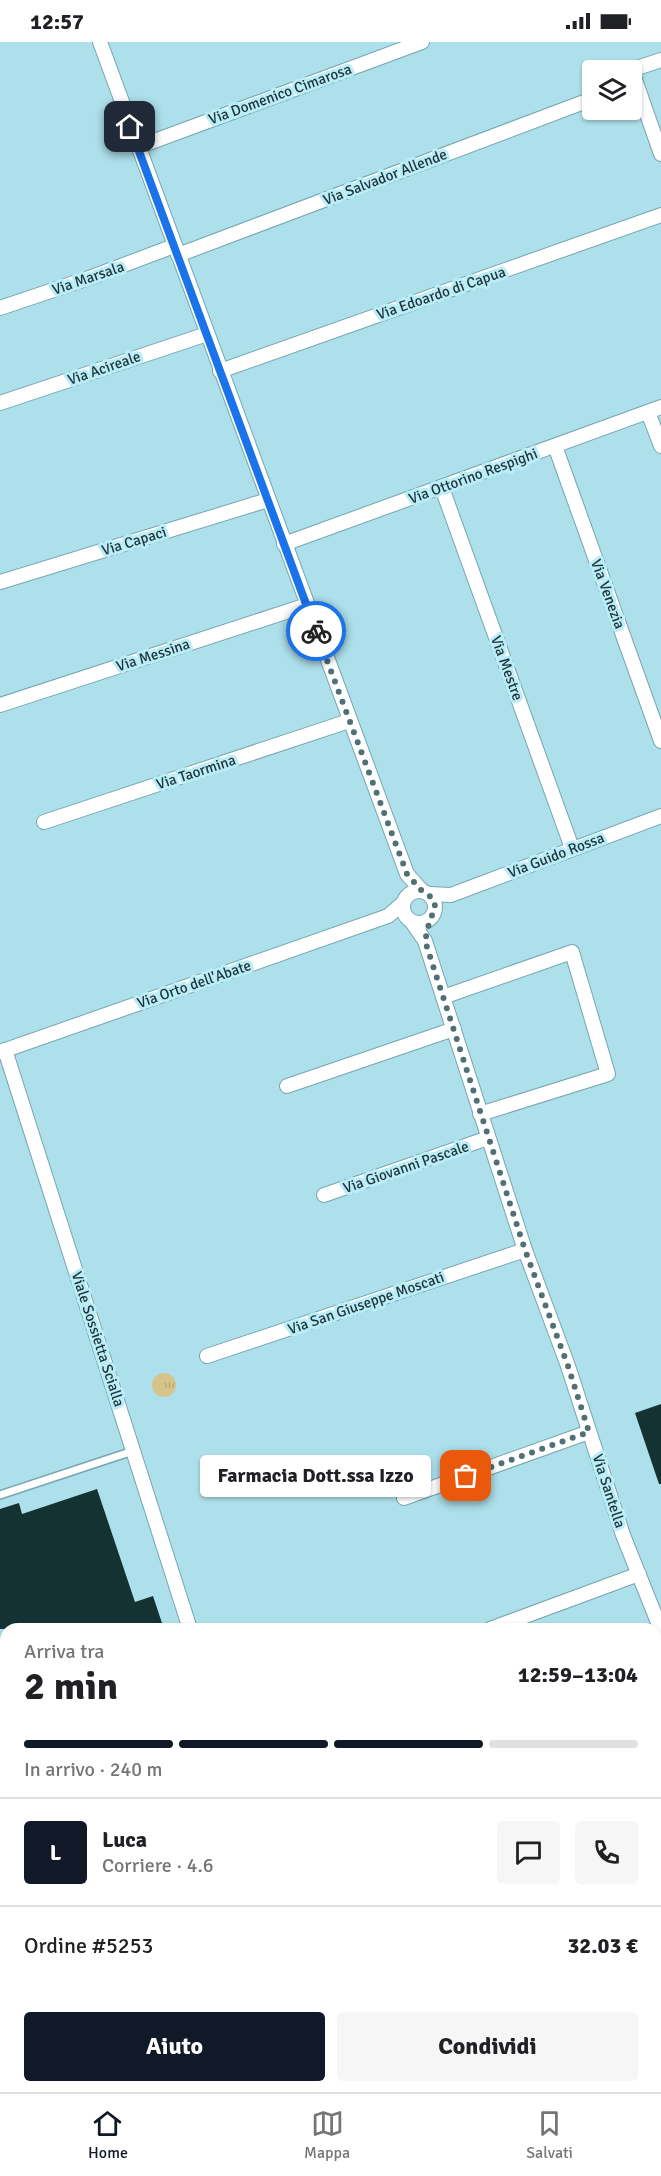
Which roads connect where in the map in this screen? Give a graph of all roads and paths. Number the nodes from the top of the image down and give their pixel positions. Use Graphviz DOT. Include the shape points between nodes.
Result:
graph roads {
  1 [pos="422,42"];
  2 [pos="105,43"];
  3 [pos="661,60"];
  4 [pos="642,66"];
  5 [pos="642,101"];
  6 [pos="582,103"];
  7 [pos="658,134"];
  8 [pos="138,147"];
  9 [pos="661,154"];
  10 [pos="661,215"];
  11 [pos="176,251"];
  12 [pos="0,308"];
  13 [pos="207,334"];
  14 [pos="220,371"];
  15 [pos="0,403"];
  16 [pos="655,409"];
  17 [pos="555,446"];
  18 [pos="661,446"];
  19 [pos="442,488"];
  20 [pos="268,500"];
  21 [pos="284,544"];
  22 [pos="0,582"];
  23 [pos="307,606"];
  24 [pos="0,705"];
  25 [pos="349,721"];
  26 [pos="661,741"];
  27 [pos="661,816"];
  28 [pos="44,822"];
  29 [pos="572,848"];
  30 [pos="407,874"];
  31 [pos="425,893"];
  32 [pos="451,895"];
  33 [pos="405,899"];
  34 [pos="388,916"];
  35 [pos="432,916"];
  36 [pos="410,921"];
  37 [pos="425,941"];
  38 [pos="443,998"];
  39 [pos="454,1029"];
  40 [pos="2,1051"];
  41 [pos="287,1086"];
  42 [pos="480,1114"];
  43 [pos="488,1138"];
  44 [pos="324,1195"];
  45 [pos="525,1250"];
  46 [pos="207,1356"];
  47 [pos="589,1432"];
  48 [pos="133,1451"];
  49 [pos="0,1495"];
  50 [pos="404,1498"];
  51 [pos="639,1574"];
  52 [pos="188,1623"];
  53 [pos="505,1623"];
  54 [pos="658,1623"];
  1 -- 8 [label="street, Via Domenico Cimarosa"];
  2 -- 8 [label="street"];
  3 -- 4 [label="street"];
  5 -- 7 [label="street"];
  6 -- 11 [label="street, Via Salvador Allende"];
  7 -- 9 [label="street"];
  8 -- 11 [label="street"];
  10 -- 14 [label="street, Via Edoardo di Capua"];
  11 -- 12 [label="street, Via Marsala"];
  11 -- 13 [label="street"];
  13 -- 14 [label="street"];
  13 -- 15 [label="street, Via Acireale"];
  14 -- 20 [label="street"];
  16 -- 17 [label="street, Via Ottorino Respighi"];
  16 -- 18 [label="street"];
  17 -- 19 [label="street, Via Ottorino Respighi"];
  17 -- 26 [label="street, Via Venezia"];
  19 -- 21 [label="street, Via Ottorino Respighi"];
  19 -- 29 [label="street, Via Mestre"];
  20 -- 21 [label="street"];
  20 -- 22 [label="street, Via Capaci"];
  21 -- 23 [label="street"];
  23 -- 24 [label="street, Via Messina"];
  23 -- 25 [label="street"];
  25 -- 28 [label="street, Via Taormina"];
  25 -- 30 [label="street"];
  27 -- 29 [label="street, Via Guido Rossa"];
  29 -- 32 [label="street, Via Guido Rossa"];
  30 -- 31 [label="street"];
  30 -- 33 [label="street"];
  31 -- 32 [label="street, Via Guido Rossa"];
  31 -- 33 [label="street" via="416,891"];
  31 -- 35 [label="street" via="434,900"];
  32 -- 35 [label="street, Via Guido Rossa"];
  33 -- 34 [label="street, Via Orto dell'Abate"];
  33 -- 36 [label="street" via="403,911"];
  34 -- 36 [label="street, Via Orto dell'Abate"];
  34 -- 40 [label="street, Via Orto dell'Abate"];
  35 -- 36 [label="street" via="422,923"];
  35 -- 37 [label="street"];
  36 -- 37 [label="street, Via Santella"];
  37 -- 38 [label="street, Via Santella"];
  38 -- 39 [label="street, Via Santella"];
  38 -- 42 [label="street" via="572,952 608,1074"];
  39 -- 41 [label="street"];
  39 -- 42 [label="street, Via Santella"];
  40 -- 48 [label="street, Viale Sossietta Scialla"];
  42 -- 43 [label="street, Via Santella"];
  43 -- 44 [label="street, Via Giovanni Pascale"];
  43 -- 45 [label="street, Via Santella"];
  45 -- 46 [label="street, Via San Giuseppe Moscati"];
  45 -- 47 [label="street, Via Santella"];
  47 -- 50 [label="street"];
  47 -- 51 [label="street, Via Santella"];
  48 -- 49 [label="lane"];
  48 -- 52 [label="street, Viale Sossietta Scialla"];
  51 -- 53 [label="street"];
  51 -- 54 [label="street, Via Santella"];
}
